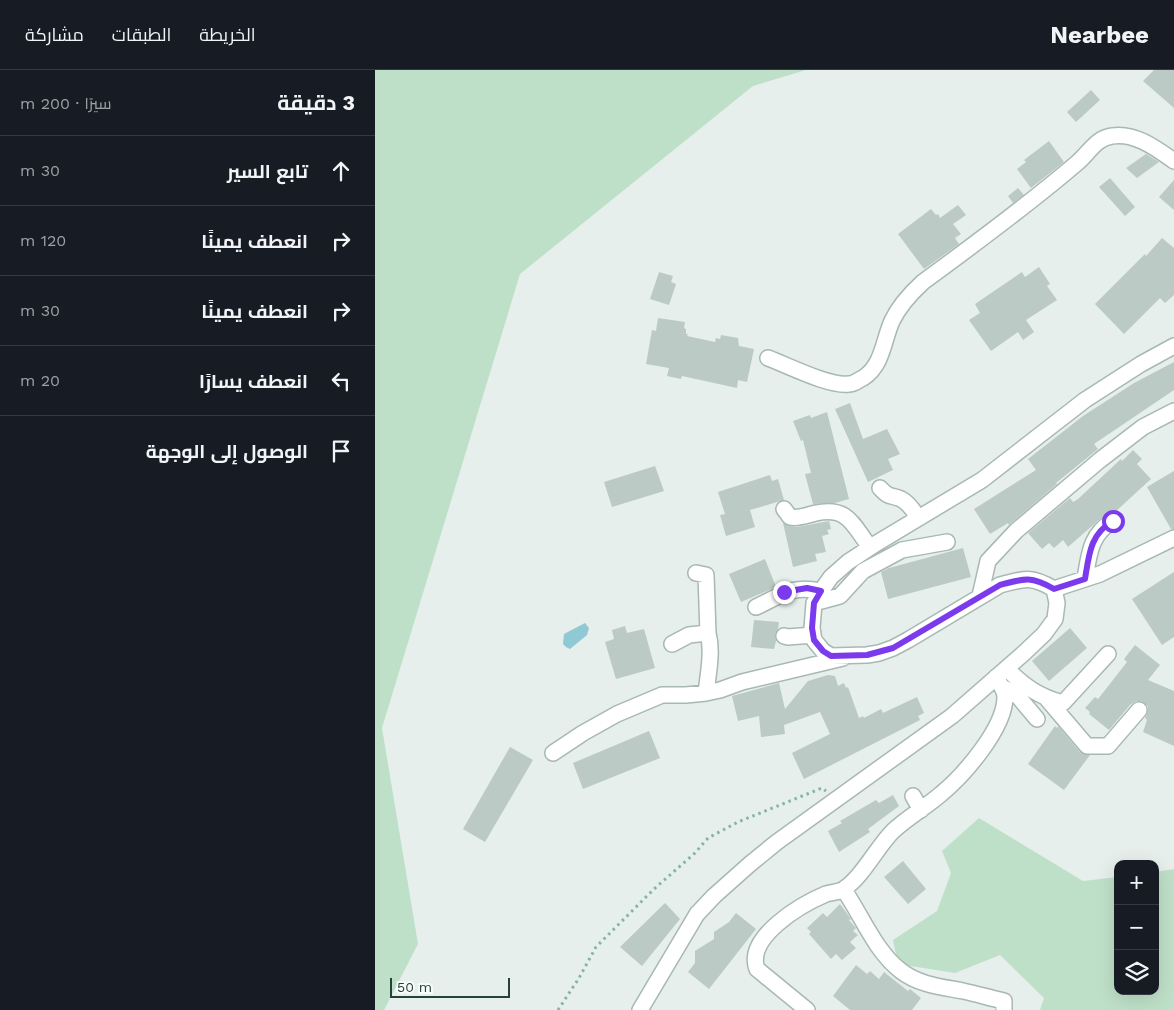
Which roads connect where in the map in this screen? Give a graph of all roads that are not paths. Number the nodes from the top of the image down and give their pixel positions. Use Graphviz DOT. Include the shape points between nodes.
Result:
graph roads {
  1 [pos="1174,161"];
  2 [pos="1174,346"];
  3 [pos="768,358"];
  4 [pos="1174,411"];
  5 [pos="879,488"];
  6 [pos="784,509"];
  7 [pos="918,518"];
  8 [pos="1113,521"];
  9 [pos="1174,538"];
  10 [pos="947,542"];
  11 [pos="870,547"];
  12 [pos="696,573"];
  13 [pos="1085,579"];
  14 [pos="1054,589"];
  15 [pos="979,596"];
  16 [pos="818,597"];
  17 [pos="756,607"];
  18 [pos="708,633"];
  19 [pos="813,635"];
  20 [pos="784,636"];
  21 [pos="672,644"];
  22 [pos="1109,654"];
  23 [pos="856,655"];
  24 [pos="1001,677"];
  25 [pos="706,693"];
  26 [pos="1047,699"];
  27 [pos="1139,710"];
  28 [pos="1037,719"];
  29 [pos="553,753"];
  30 [pos="913,796"];
  31 [pos="921,810"];
  32 [pos="844,890"];
  33 [pos="640,1010"];
  34 [pos="807,1010"];
  35 [pos="1004,1010"];
  1 -- 3 [label="street" via="1137,139 1112,136 1098,141 1060,178 912,292 892,320 878,362 856,382 848,384 807,375"];
  2 -- 7 [label="street" via="1085,400 982,480"];
  4 -- 15 [label="street" via="1143,427 1017,531 988,560"];
  5 -- 7 [label="street" via="887,496 901,499"];
  6 -- 11 [label="street" via="790,517 797,519 838,512 850,519"];
  7 -- 11 [label="street"];
  8 -- 13 [label="street" via="1094,538"];
  9 -- 13 [label="street"];
  10 -- 16 [label="street" via="902,550 863,571 840,596"];
  11 -- 16 [label="street" via="831,577"];
  12 -- 18 [label="street" via="706,575"];
  13 -- 14 [label="street"];
  14 -- 15 [label="street" via="1039,580 1016,580"];
  14 -- 24 [label="street" via="1057,603 1055,619"];
  15 -- 23 [label="street" via="893,648"];
  16 -- 17 [label="street" via="807,588 784,592"];
  16 -- 19 [label="street"];
  18 -- 21 [label="street" via="689,635"];
  18 -- 25 [label="street" via="710,650"];
  19 -- 20 [label="street"];
  19 -- 23 [label="street" via="823,651 831,656"];
  22 -- 26 [label="street" via="1063,703"];
  23 -- 25 [label="street"];
  24 -- 26 [label="street"];
  24 -- 28 [label="street"];
  24 -- 31 [label="street" via="1005,696 1003,710 984,746 958,779"];
  24 -- 33 [label="street" via="750,864 697,914"];
  25 -- 29 [label="street" via="662,695 648,700 583,733"];
  26 -- 27 [label="street" via="1087,746 1108,746"];
  30 -- 31 [label="street"];
  31 -- 32 [label="street" via="892,833"];
  32 -- 34 [label="street" via="828,893 790,914 759,944 755,954 757,968"];
  32 -- 35 [label="street" via="878,945 901,971 922,983 1004,1001"];
}
